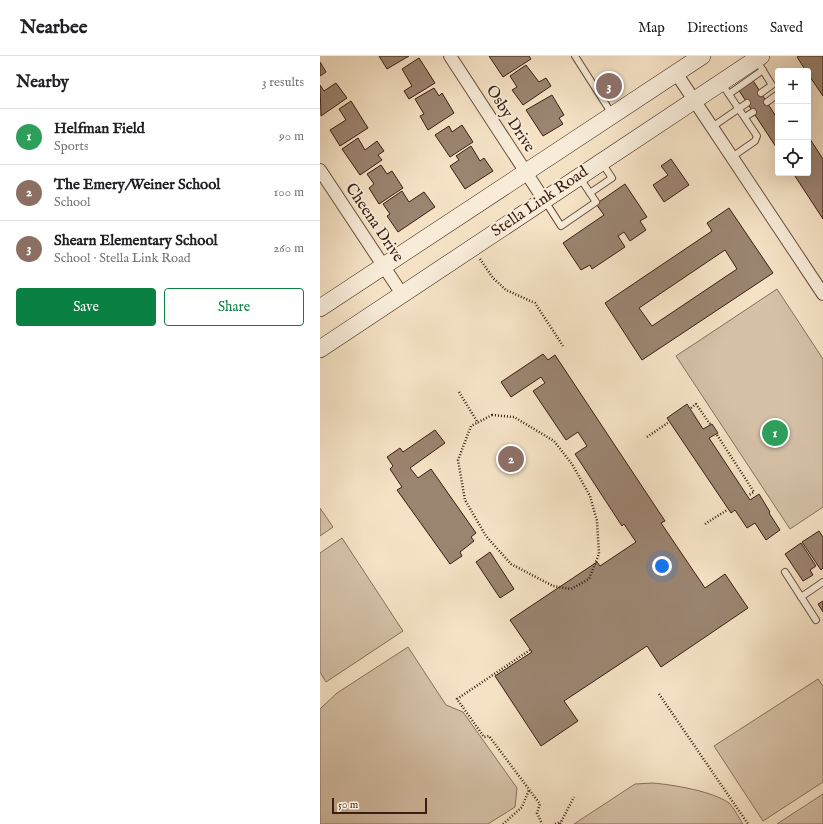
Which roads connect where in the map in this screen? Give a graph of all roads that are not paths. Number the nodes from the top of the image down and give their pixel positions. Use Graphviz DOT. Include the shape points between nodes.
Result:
graph roads {
  1 [pos="450,56"];
  2 [pos="575,56"];
  3 [pos="702,56"];
  4 [pos="760,62"];
  5 [pos="676,73"];
  6 [pos="772,85"];
  7 [pos="725,88"];
  8 [pos="775,90"];
  9 [pos="761,93"];
  10 [pos="775,96"];
  11 [pos="694,100"];
  12 [pos="767,102"];
  13 [pos="747,103"];
  14 [pos="739,108"];
  15 [pos="753,112"];
  16 [pos="612,115"];
  17 [pos="745,117"];
  18 [pos="712,127"];
  19 [pos="732,157"];
  20 [pos="601,162"];
  21 [pos="320,170"];
  22 [pos="526,172"];
  23 [pos="579,177"];
  24 [pos="590,193"];
  25 [pos="544,200"];
  26 [pos="384,267"];
  27 [pos="402,294"];
  28 [pos="823,294"];
  29 [pos="320,308"];
  30 [pos="320,349"];
  31 [pos="785,572"];
  32 [pos="823,582"];
  33 [pos="801,597"];
  34 [pos="816,620"];
  1 -- 22 [label="street, Osby Drive"];
  2 -- 16 [label="lane"];
  3 -- 5 [label="main road, Stella Link Road"];
  4 -- 6 [label="lane"];
  4 -- 7 [label="main road, Stella Link Road"];
  5 -- 11 [label="street"];
  5 -- 16 [label="main road, Stella Link Road"];
  6 -- 8 [label="lane"];
  6 -- 9 [label="lane"];
  7 -- 11 [label="main road, Stella Link Road"];
  7 -- 14 [label="lane"];
  10 -- 12 [label="lane"];
  11 -- 18 [label="street"];
  11 -- 20 [label="main road, Stella Link Road"];
  13 -- 14 [label="lane"];
  14 -- 17 [label="lane"];
  14 -- 18 [label="lane"];
  15 -- 17 [label="lane"];
  16 -- 22 [label="main road, Stella Link Road"];
  17 -- 19 [label="lane" via="757,136 755,141"];
  18 -- 19 [label="street"];
  19 -- 28 [label="street"];
  20 -- 23 [label="main road, Stella Link Road"];
  20 -- 24 [label="lane" via="612,178"];
  21 -- 26 [label="street, Cheena Drive"];
  22 -- 25 [label="street, Osby Drive"];
  22 -- 26 [label="main road, Stella Link Road"];
  23 -- 24 [label="lane"];
  23 -- 25 [label="main road, Stella Link Road"];
  24 -- 25 [label="lane" via="596,202 561,226"];
  25 -- 27 [label="main road, Stella Link Road"];
  26 -- 27 [label="street, Cheena Drive"];
  26 -- 29 [label="main road, Stella Link Road"];
  27 -- 30 [label="main road, Stella Link Road"];
  31 -- 33 [label="lane"];
  32 -- 33 [label="lane"];
  33 -- 34 [label="lane"];
}
